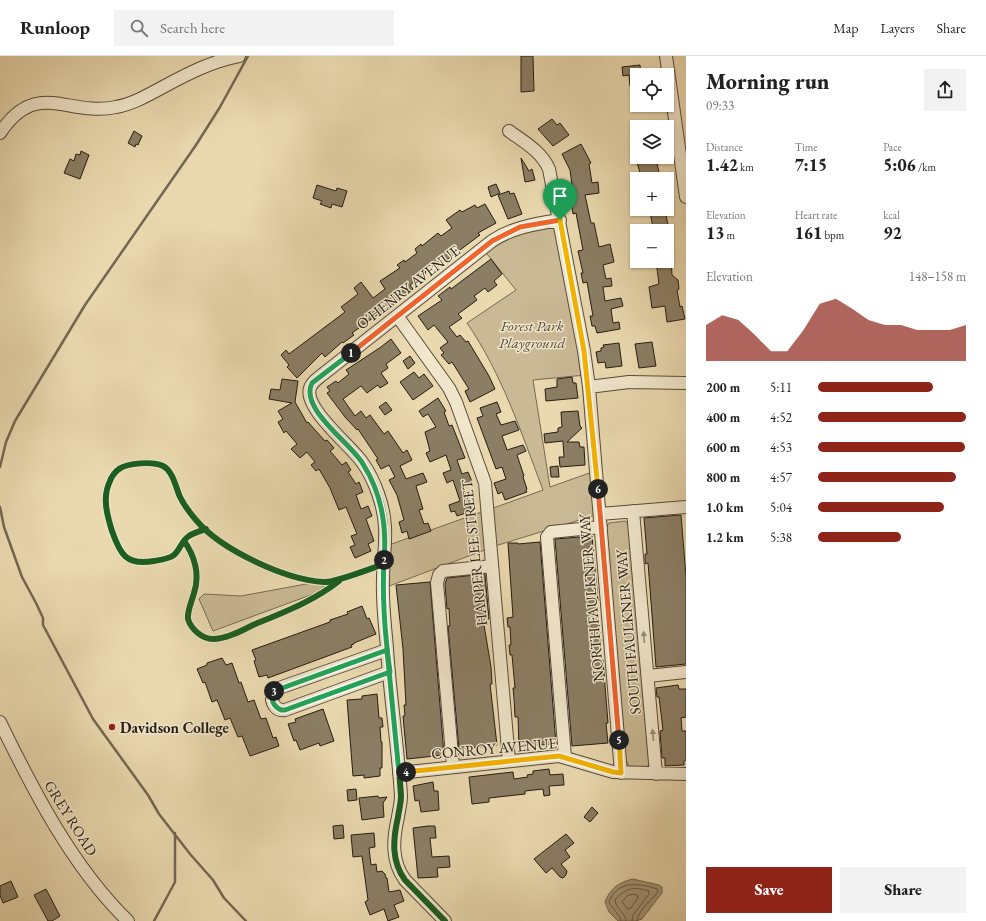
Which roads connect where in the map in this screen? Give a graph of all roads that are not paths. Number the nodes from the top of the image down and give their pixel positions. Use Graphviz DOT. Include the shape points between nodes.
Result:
graph roads {
  1 [pos="239,56"];
  2 [pos="666,56"];
  3 [pos="509,131"];
  4 [pos="0,133"];
  5 [pos="686,197"];
  6 [pos="560,220"];
  7 [pos="398,317"];
  8 [pos="686,383"];
  9 [pos="589,387"];
  10 [pos="686,507"];
  11 [pos="633,512"];
  12 [pos="600,514"];
  13 [pos="601,527"];
  14 [pos="492,566"];
  15 [pos="387,650"];
  16 [pos="390,672"];
  17 [pos="686,672"];
  18 [pos="648,676"];
  19 [pos="0,722"];
  20 [pos="565,757"];
  21 [pos="509,761"];
  22 [pos="453,766"];
  23 [pos="399,773"];
  24 [pos="621,773"];
  25 [pos="656,774"];
  26 [pos="686,774"];
  27 [pos="128,921"];
  28 [pos="445,921"];
  1 -- 4 [label="street" via="213,63 140,99 115,108 83,108 53,102 34,104 16,114"];
  2 -- 5 [label="street"];
  3 -- 6 [label="street, NORTH FAULKNER WAY" via="537,151 546,161"];
  6 -- 7 [label="street, O'HENRY AVENUE" via="520,227 501,235"];
  6 -- 9 [label="street, NORTH FAULKNER WAY"];
  7 -- 14 [label="street, HARPER LEE STREET" via="449,388 456,402 485,483"];
  7 -- 15 [label="street, O'HENRY AVENUE" via="312,383 309,389 318,413 363,463 380,502 386,536 383,579"];
  8 -- 9 [label="street" via="636,382"];
  9 -- 12 [label="street, NORTH FAULKNER WAY"];
  10 -- 11 [label="street"];
  11 -- 12 [label="street"];
  18 -- 11 [label="street, SOUTH FAULKNER WAY, one-way"];
  12 -- 13 [label="street, NORTH FAULKNER WAY"];
  13 -- 20 [label="street" via="551,532 547,536"];
  13 -- 24 [label="street, NORTH FAULKNER WAY"];
  14 -- 21 [label="street, HARPER LEE STREET"];
  14 -- 22 [label="street" via="443,571 437,583"];
  15 -- 16 [label="street, O'HENRY AVENUE"];
  15 -- 16 [label="street" via="279,688 272,700 277,708 285,710"];
  16 -- 23 [label="street, O'HENRY AVENUE"];
  17 -- 18 [label="street"];
  25 -- 18 [label="street, SOUTH FAULKNER WAY, one-way"];
  19 -- 27 [label="street, GREY ROAD" via="31,784 82,868"];
  20 -- 21 [label="street, CONROY AVENUE" via="549,756"];
  20 -- 24 [label="street, CONROY AVENUE"];
  21 -- 22 [label="street, CONROY AVENUE"];
  22 -- 23 [label="street, CONROY AVENUE"];
  23 -- 28 [label="street, O'HENRY AVENUE" via="401,798 394,847 397,866 411,888"];
  24 -- 25 [label="street, CONROY AVENUE"];
  25 -- 26 [label="street, CONROY AVENUE"];
}
